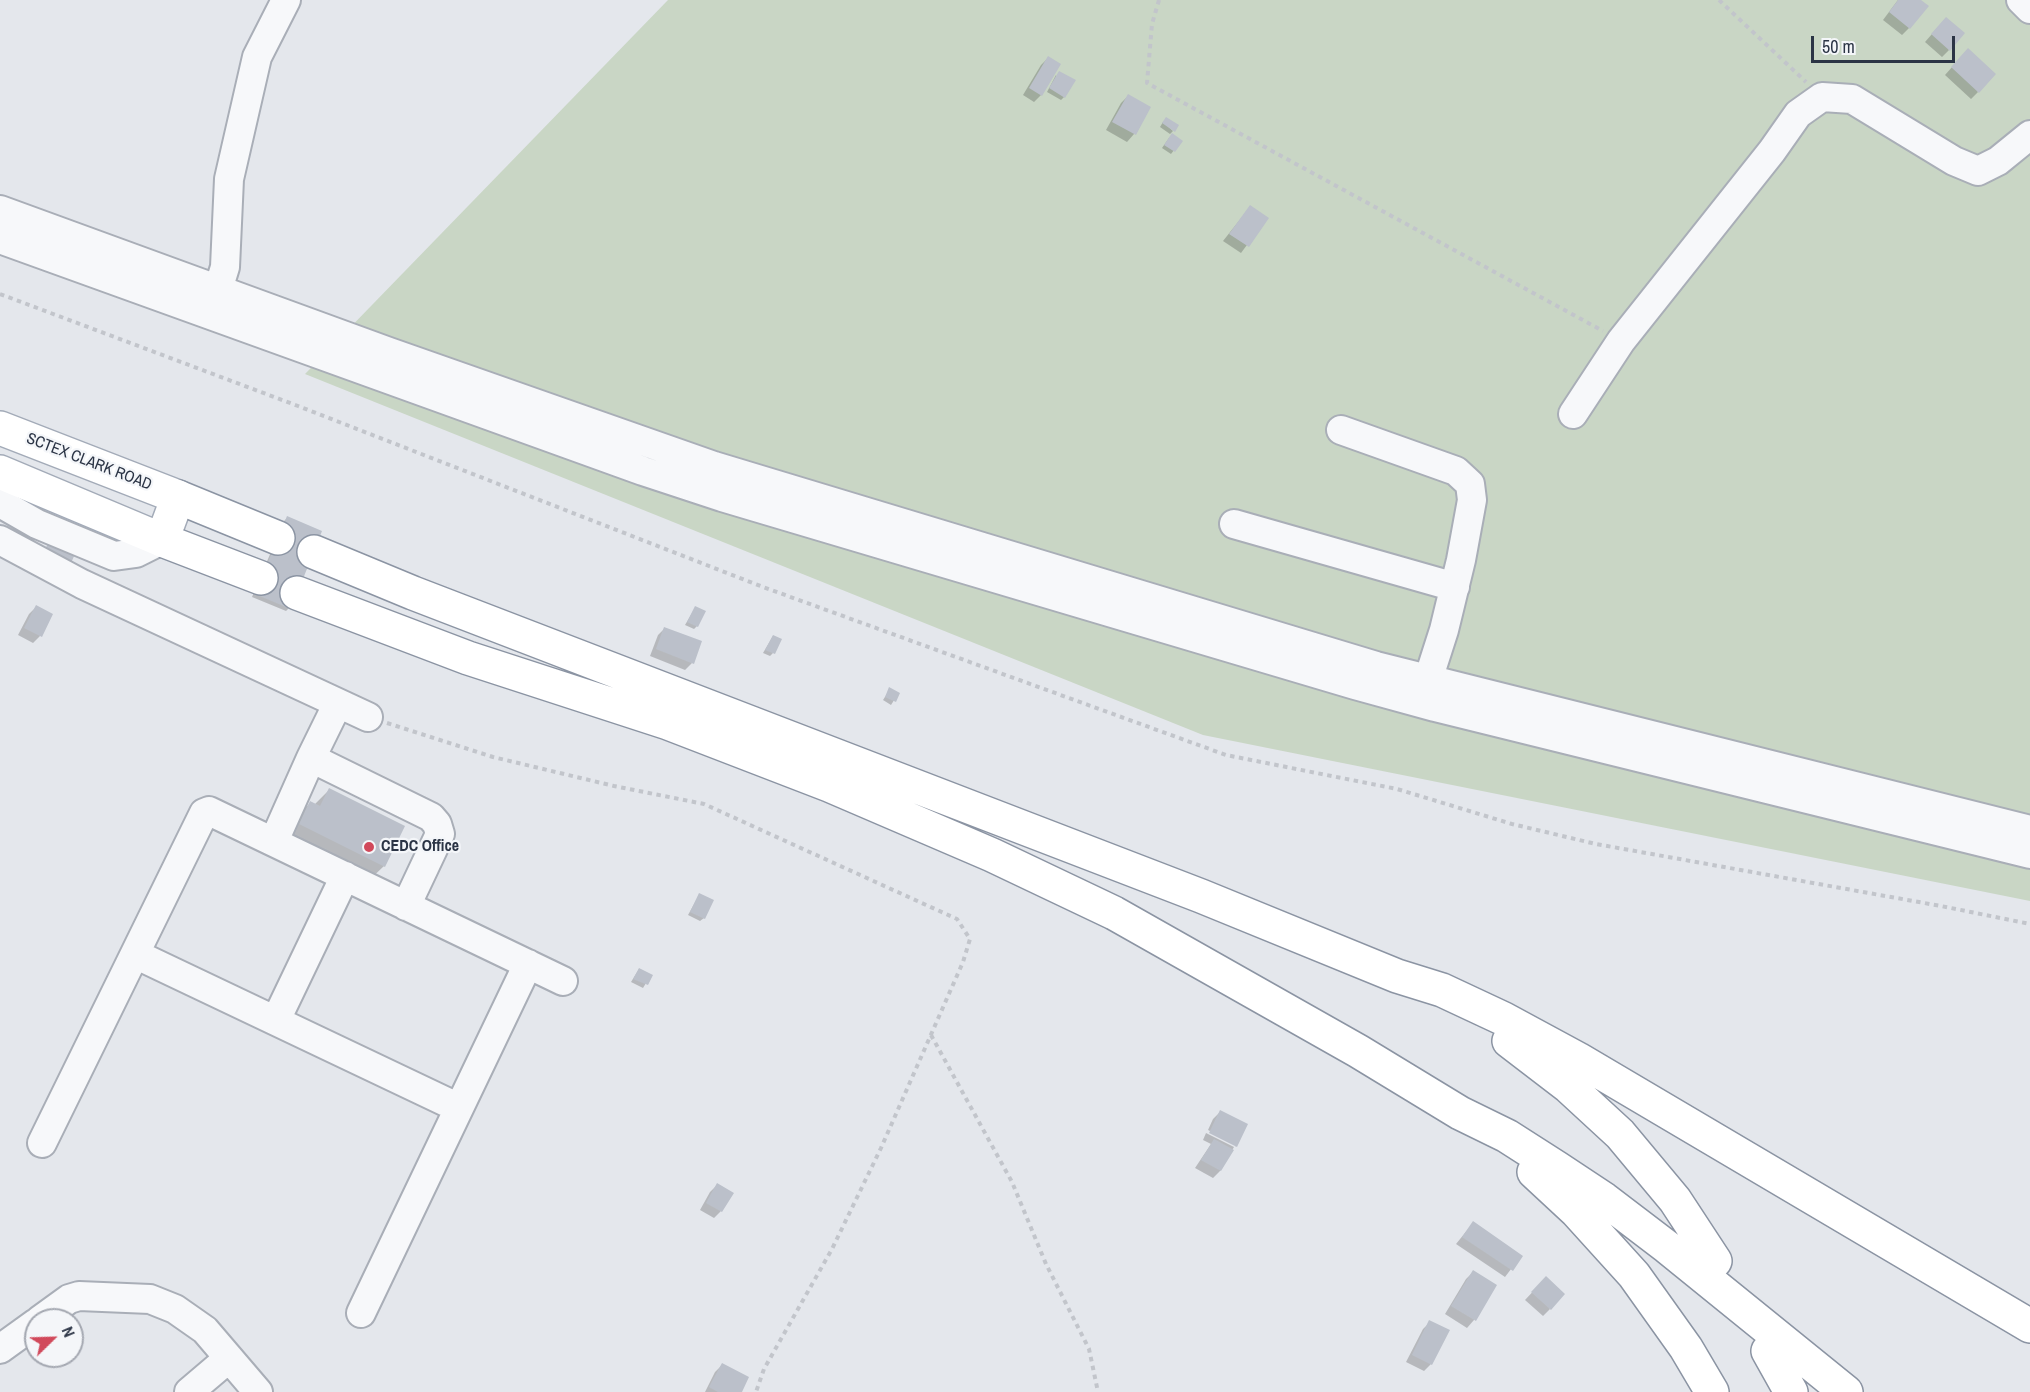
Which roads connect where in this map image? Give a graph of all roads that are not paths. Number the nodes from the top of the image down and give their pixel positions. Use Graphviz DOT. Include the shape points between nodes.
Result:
graph roads {
  1 [pos="286,0"];
  2 [pos="2021,0"];
  3 [pos="2030,9"];
  4 [pos="2030,135"];
  5 [pos="0,210"];
  6 [pos="0,239"];
  7 [pos="218,290"];
  8 [pos="1573,414"];
  9 [pos="0,428"];
  10 [pos="1341,430"];
  11 [pos="0,472"];
  12 [pos="178,497"];
  13 [pos="0,503"];
  14 [pos="1234,524"];
  15 [pos="892,534"];
  16 [pos="278,538"];
  17 [pos="0,540"];
  18 [pos="162,540"];
  19 [pos="314,552"];
  20 [pos="261,578"];
  21 [pos="1455,587"];
  22 [pos="297,593"];
  23 [pos="1428,680"];
  24 [pos="338,703"];
  25 [pos="368,717"];
  26 [pos="311,758"];
  27 [pos="2030,830"];
  28 [pos="274,841"];
  29 [pos="2030,854"];
  30 [pos="345,876"];
  31 [pos="406,906"];
  32 [pos="135,954"];
  33 [pos="528,964"];
  34 [pos="1397,976"];
  35 [pos="563,981"];
  36 [pos="276,1020"];
  37 [pos="459,1108"];
  38 [pos="1460,1113"];
  39 [pos="42,1143"];
  40 [pos="1715,1262"];
  41 [pos="57,1308"];
  42 [pos="361,1313"];
  43 [pos="2030,1326"];
  44 [pos="24,1332"];
  45 [pos="0,1349"];
  46 [pos="1768,1351"];
  47 [pos="229,1358"];
  48 [pos="189,1392"];
  49 [pos="258,1392"];
  50 [pos="1712,1392"];
  51 [pos="1791,1392"];
  52 [pos="1846,1392"];
  1 -- 7 [label="street" via="257,57 229,179 225,267"];
  2 -- 3 [label="street"];
  4 -- 8 [label="street" via="1978,171 1954,161 1852,99 1822,97 1798,114 1621,341"];
  5 -- 7 [label="street"];
  6 -- 15 [label="street" via="680,484"];
  7 -- 15 [label="street"];
  9 -- 12 [label="main road, SCTEX CLARK ROAD"];
  10 -- 21 [label="street" via="1456,471 1470,484 1472,500"];
  11 -- 18 [label="main road"];
  12 -- 16 [label="main road, SCTEX CLARK ROAD"];
  12 -- 18 [label="main road"];
  13 -- 18 [label="street" via="37,524 114,556 136,553"];
  14 -- 21 [label="street"];
  15 -- 23 [label="street"];
  15 -- 29 [label="street" via="1435,707"];
  17 -- 24 [label="street" via="82,584"];
  18 -- 20 [label="main road"];
  19 -- 34 [label="main road"];
  21 -- 23 [label="street"];
  22 -- 38 [label="main road" via="468,658 668,723 829,785 992,855 1165,941"];
  23 -- 27 [label="street"];
  24 -- 25 [label="street"];
  24 -- 26 [label="street"];
  26 -- 28 [label="street"];
  26 -- 31 [label="street" via="431,817 437,824 440,834"];
  28 -- 30 [label="street"];
  28 -- 32 [label="street" via="213,812 204,813"];
  30 -- 31 [label="street"];
  30 -- 36 [label="street"];
  31 -- 33 [label="street"];
  32 -- 36 [label="street"];
  32 -- 39 [label="street"];
  33 -- 35 [label="street"];
  33 -- 37 [label="street"];
  34 -- 40 [label="main road" via="1522,1049 1589,1104 1657,1176"];
  34 -- 43 [label="main road" via="1443,990 1578,1059"];
  36 -- 37 [label="street"];
  37 -- 42 [label="street"];
  38 -- 50 [label="main road" via="1528,1167 1606,1242 1660,1310"];
  38 -- 52 [label="main road" via="1507,1136 1604,1199"];
  41 -- 47 [label="street" via="80,1296 150,1299 205,1330"];
  44 -- 45 [label="street"];
  46 -- 51 [label="main road"];
  47 -- 48 [label="street"];
  47 -- 49 [label="street"];
}
